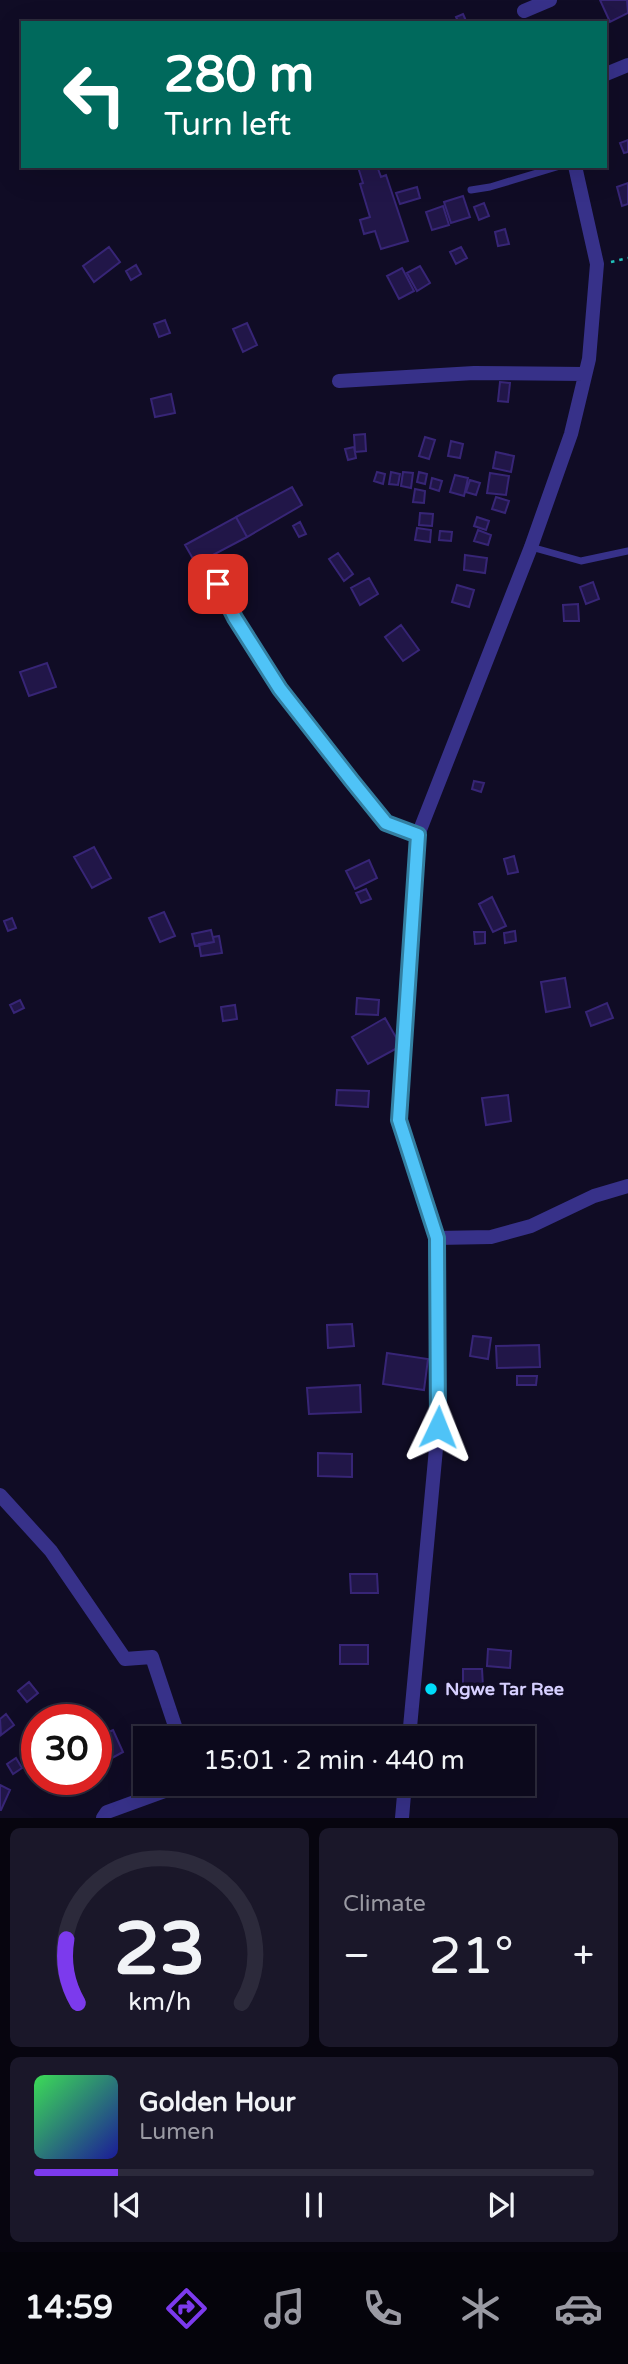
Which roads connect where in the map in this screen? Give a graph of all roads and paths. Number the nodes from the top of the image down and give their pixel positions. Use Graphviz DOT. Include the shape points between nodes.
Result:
graph roads {
  1 [pos="550,0"];
  2 [pos="524,11"];
  3 [pos="628,65"];
  4 [pos="607,74"];
  5 [pos="553,168"];
  6 [pos="575,168"];
  7 [pos="471,190"];
  8 [pos="628,258"];
  9 [pos="597,264"];
  10 [pos="585,374"];
  11 [pos="339,381"];
  12 [pos="531,547"];
  13 [pos="628,551"];
  14 [pos="218,584"];
  15 [pos="418,835"];
  16 [pos="628,1186"];
  17 [pos="437,1238"];
  18 [pos="0,1494"];
  19 [pos="175,1726"];
  20 [pos="410,1726"];
  21 [pos="151,1796"];
  22 [pos="404,1796"];
  23 [pos="103,1818"];
  24 [pos="402,1818"];
  1 -- 2 [label="street"];
  3 -- 4 [label="street"];
  5 -- 7 [label="lane"];
  6 -- 9 [label="street"];
  8 -- 9 [label="path"];
  9 -- 10 [label="street"];
  10 -- 11 [label="street" via="474,373"];
  10 -- 12 [label="street" via="571,435"];
  12 -- 13 [label="lane" via="581,561"];
  12 -- 15 [label="street"];
  14 -- 15 [label="lane" via="280,689 352,781 386,823"];
  15 -- 17 [label="street" via="399,1120"];
  16 -- 17 [label="street" via="594,1196 531,1226 491,1237"];
  17 -- 20 [label="street" via="438,1427"];
  18 -- 19 [label="street" via="51,1551 125,1659 152,1657"];
  21 -- 23 [label="street" via="107,1812"];
  22 -- 24 [label="street"];
}
